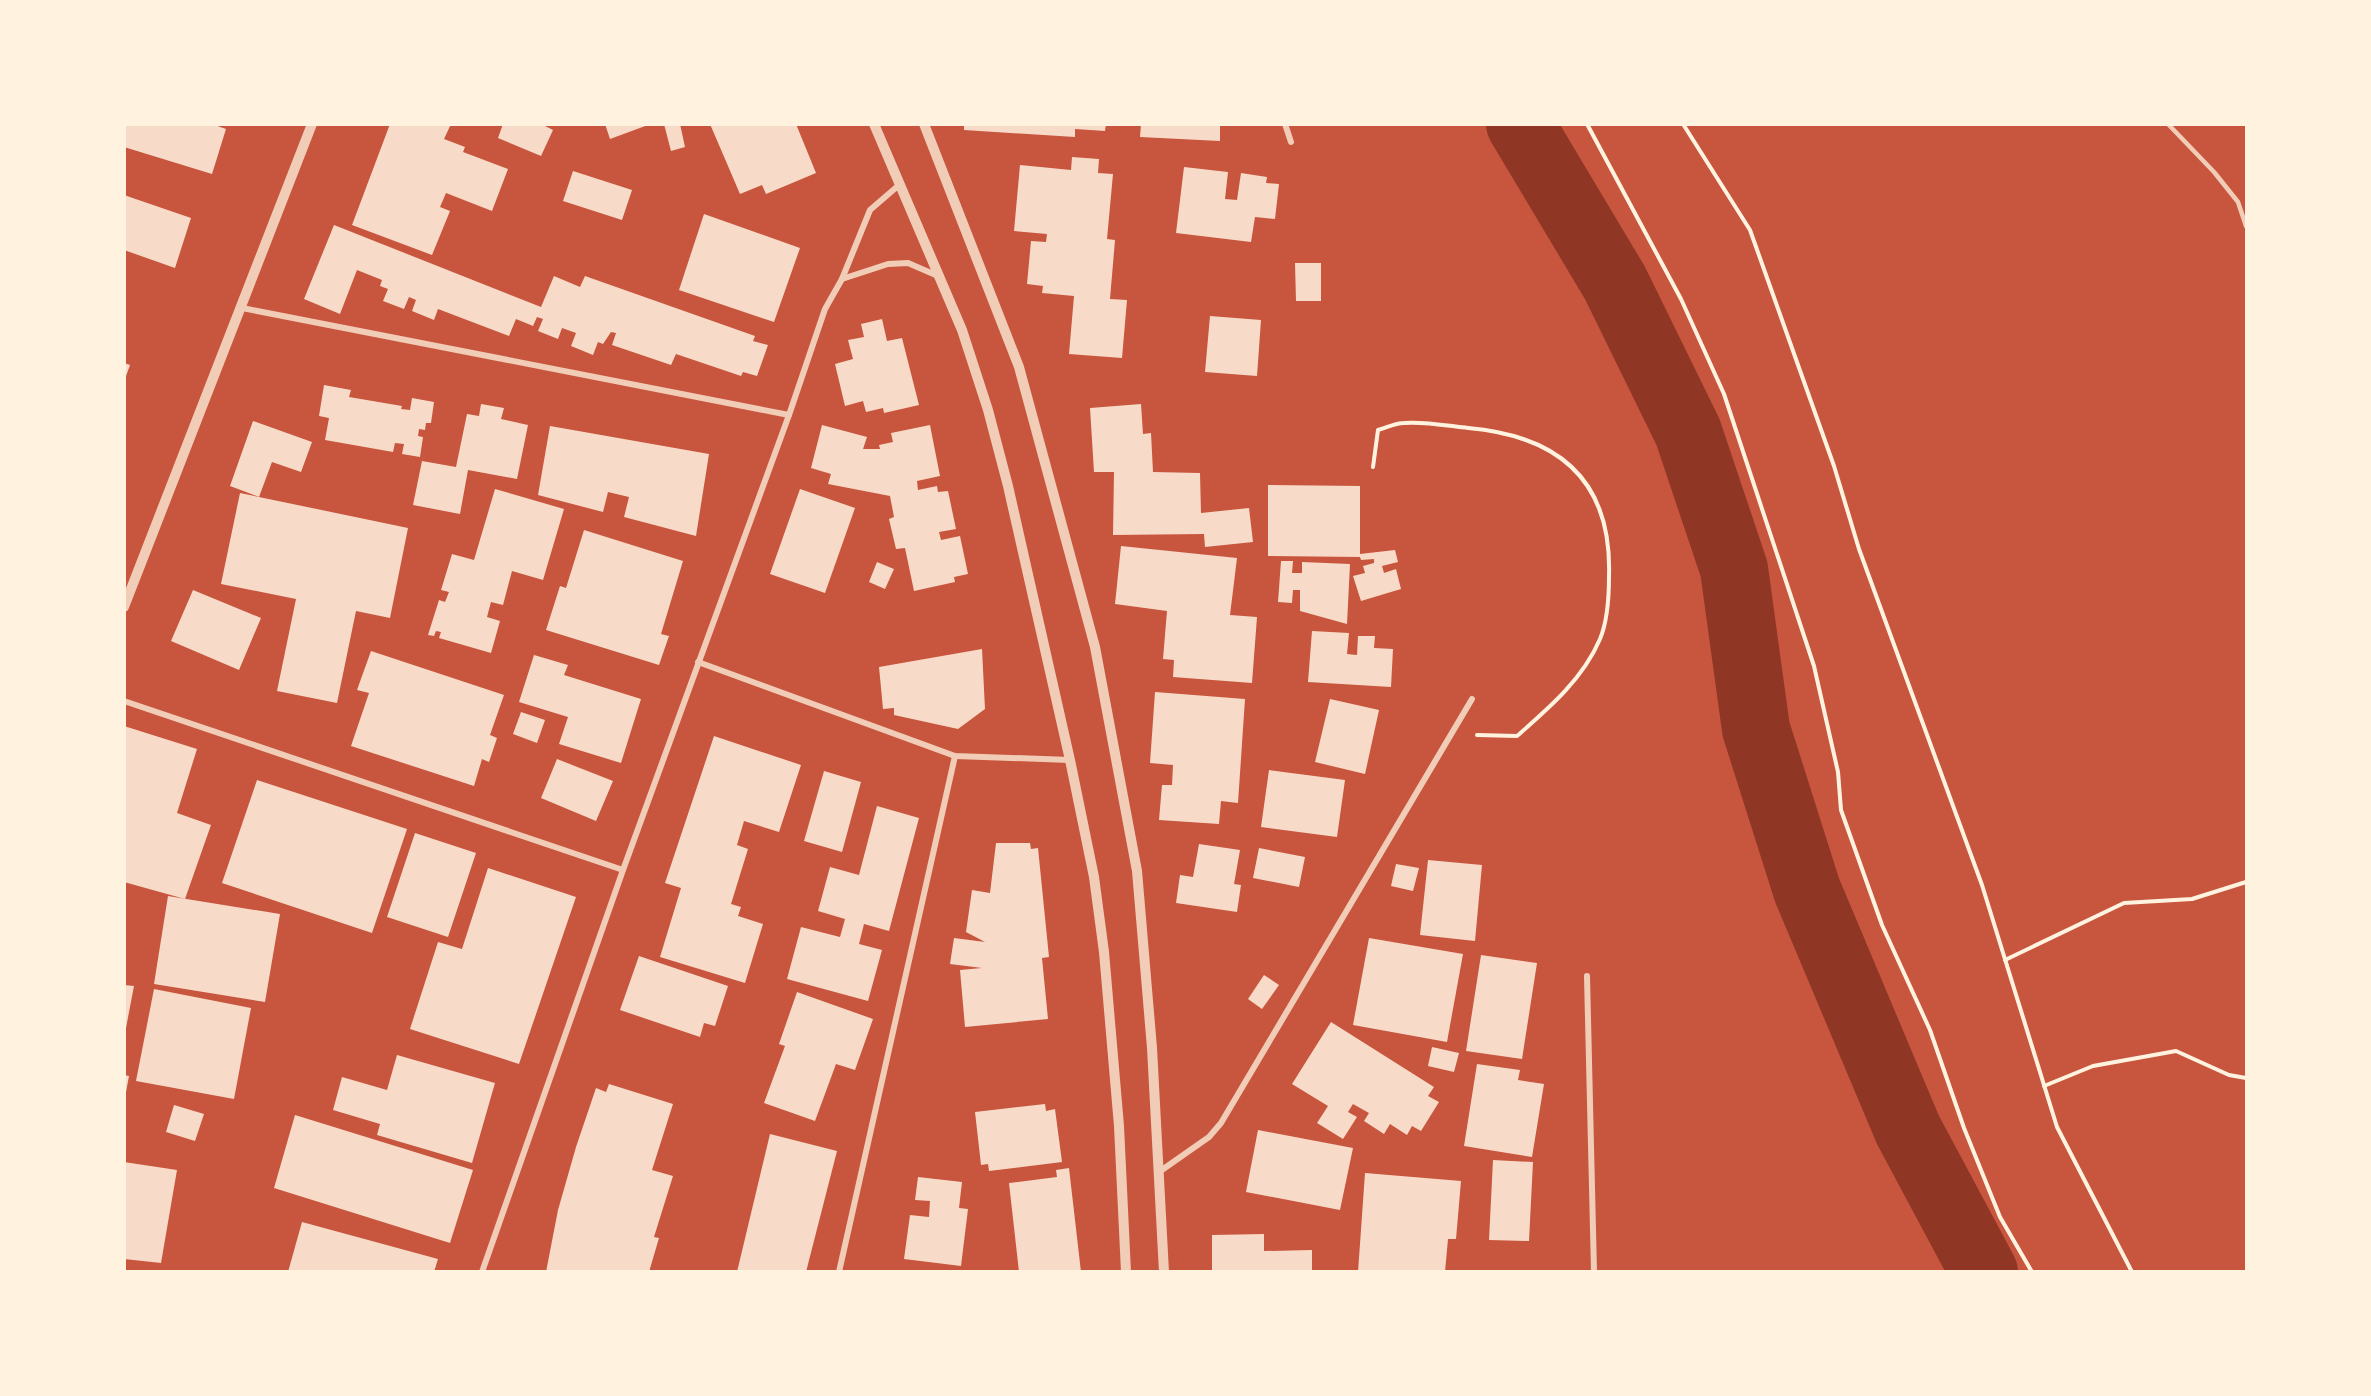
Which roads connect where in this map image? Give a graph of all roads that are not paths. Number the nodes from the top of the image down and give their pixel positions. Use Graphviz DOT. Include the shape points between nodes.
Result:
graph roads {
  1 [pos="312,124"];
  2 [pos="874,124"];
  3 [pos="924,124"];
  4 [pos="1285,124"];
  5 [pos="2168,124"];
  6 [pos="1291,142"];
  7 [pos="899,185"];
  8 [pos="2247,226"];
  9 [pos="939,276"];
  10 [pos="842,279"];
  11 [pos="242,308"];
  12 [pos="789,416"];
  13 [pos="124,607"];
  14 [pos="698,662"];
  15 [pos="1472,699"];
  16 [pos="124,701"];
  17 [pos="955,756"];
  18 [pos="1070,760"];
  19 [pos="623,870"];
  20 [pos="1587,976"];
  21 [pos="1159,1173"];
  22 [pos="482,1272"];
  23 [pos="839,1272"];
  24 [pos="1126,1272"];
  25 [pos="1164,1272"];
  26 [pos="1594,1272"];
  1 -- 11 [label="street"];
  2 -- 7 [label="street"];
  3 -- 21 [label="street" via="1018,367 1095,648 1137,871"];
  4 -- 6 [label="street"];
  5 -- 8 [label="lane" via="2238,202"];
  7 -- 9 [label="street"];
  7 -- 10 [label="street" via="870,210"];
  9 -- 10 [label="street" via="909,263 888,264"];
  9 -- 18 [label="street" via="962,330 988,410"];
  10 -- 12 [label="street" via="825,309"];
  11 -- 12 [label="street"];
  11 -- 13 [label="street"];
  12 -- 14 [label="street"];
  14 -- 17 [label="street"];
  14 -- 19 [label="street"];
  15 -- 21 [label="street" via="1221,1123 1209,1137"];
  16 -- 19 [label="street"];
  17 -- 18 [label="street"];
  17 -- 23 [label="street"];
  18 -- 24 [label="street" via="1094,877 1104,952 1119,1126"];
  19 -- 22 [label="street"];
  20 -- 26 [label="street"];
  21 -- 25 [label="street"];
}
